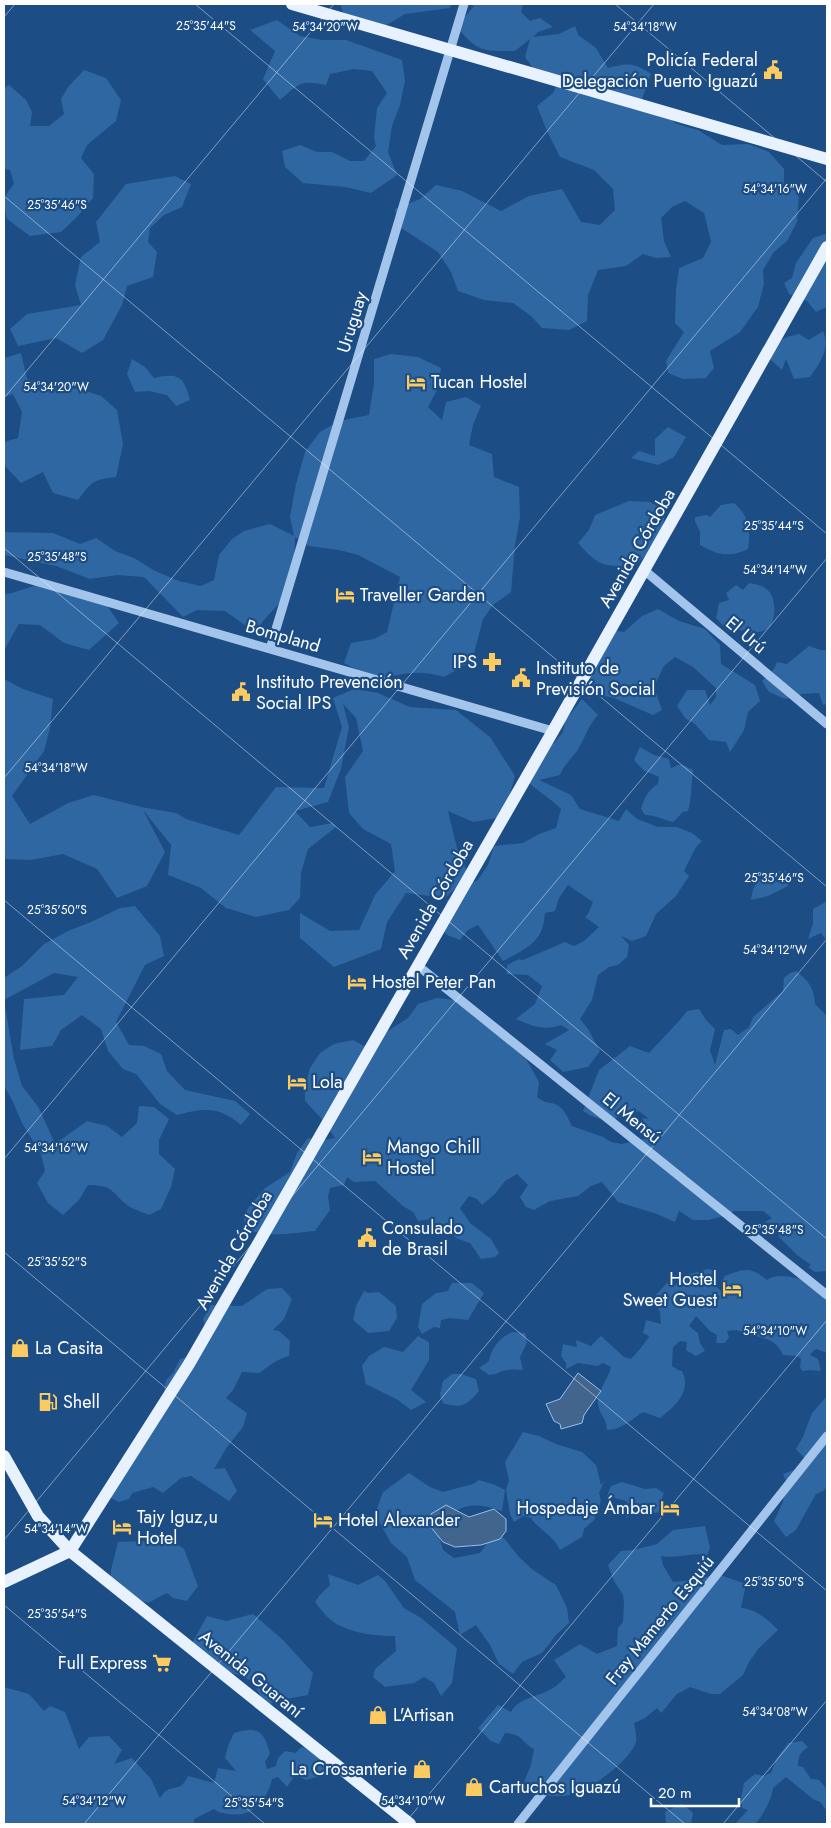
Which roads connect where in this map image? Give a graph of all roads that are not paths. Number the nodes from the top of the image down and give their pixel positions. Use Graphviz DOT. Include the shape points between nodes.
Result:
graph roads {
  1 [pos="292,4"];
  2 [pos="464,4"];
  3 [pos="451,49"];
  4 [pos="827,159"];
  5 [pos="827,247"];
  6 [pos="644,570"];
  7 [pos="4,572"];
  8 [pos="270,649"];
  9 [pos="827,724"];
  10 [pos="553,731"];
  11 [pos="417,965"];
  12 [pos="827,1295"];
  13 [pos="827,1436"];
  14 [pos="4,1456"];
  15 [pos="70,1551"];
  16 [pos="4,1582"];
  17 [pos="410,1824"];
  18 [pos="518,1824"];
  1 -- 3 [label="main road"];
  2 -- 3 [label="street, Uruguay"];
  3 -- 4 [label="main road"];
  3 -- 8 [label="street, Uruguay"];
  5 -- 6 [label="main road, Avenida Córdoba"];
  6 -- 9 [label="street, El Urú"];
  6 -- 10 [label="main road, Avenida Córdoba"];
  7 -- 8 [label="street, Bompland"];
  8 -- 10 [label="street, Bompland"];
  10 -- 11 [label="main road, Avenida Córdoba"];
  11 -- 12 [label="street, El Mensú"];
  11 -- 15 [label="main road, Avenida Córdoba" via="189,1364"];
  13 -- 18 [label="street, Fray Mamerto Esquiú"];
  14 -- 15 [label="main road, Avenida Guaraní" via="38,1516"];
  15 -- 16 [label="main road"];
  15 -- 17 [label="main road, Avenida Guaraní"];
}
